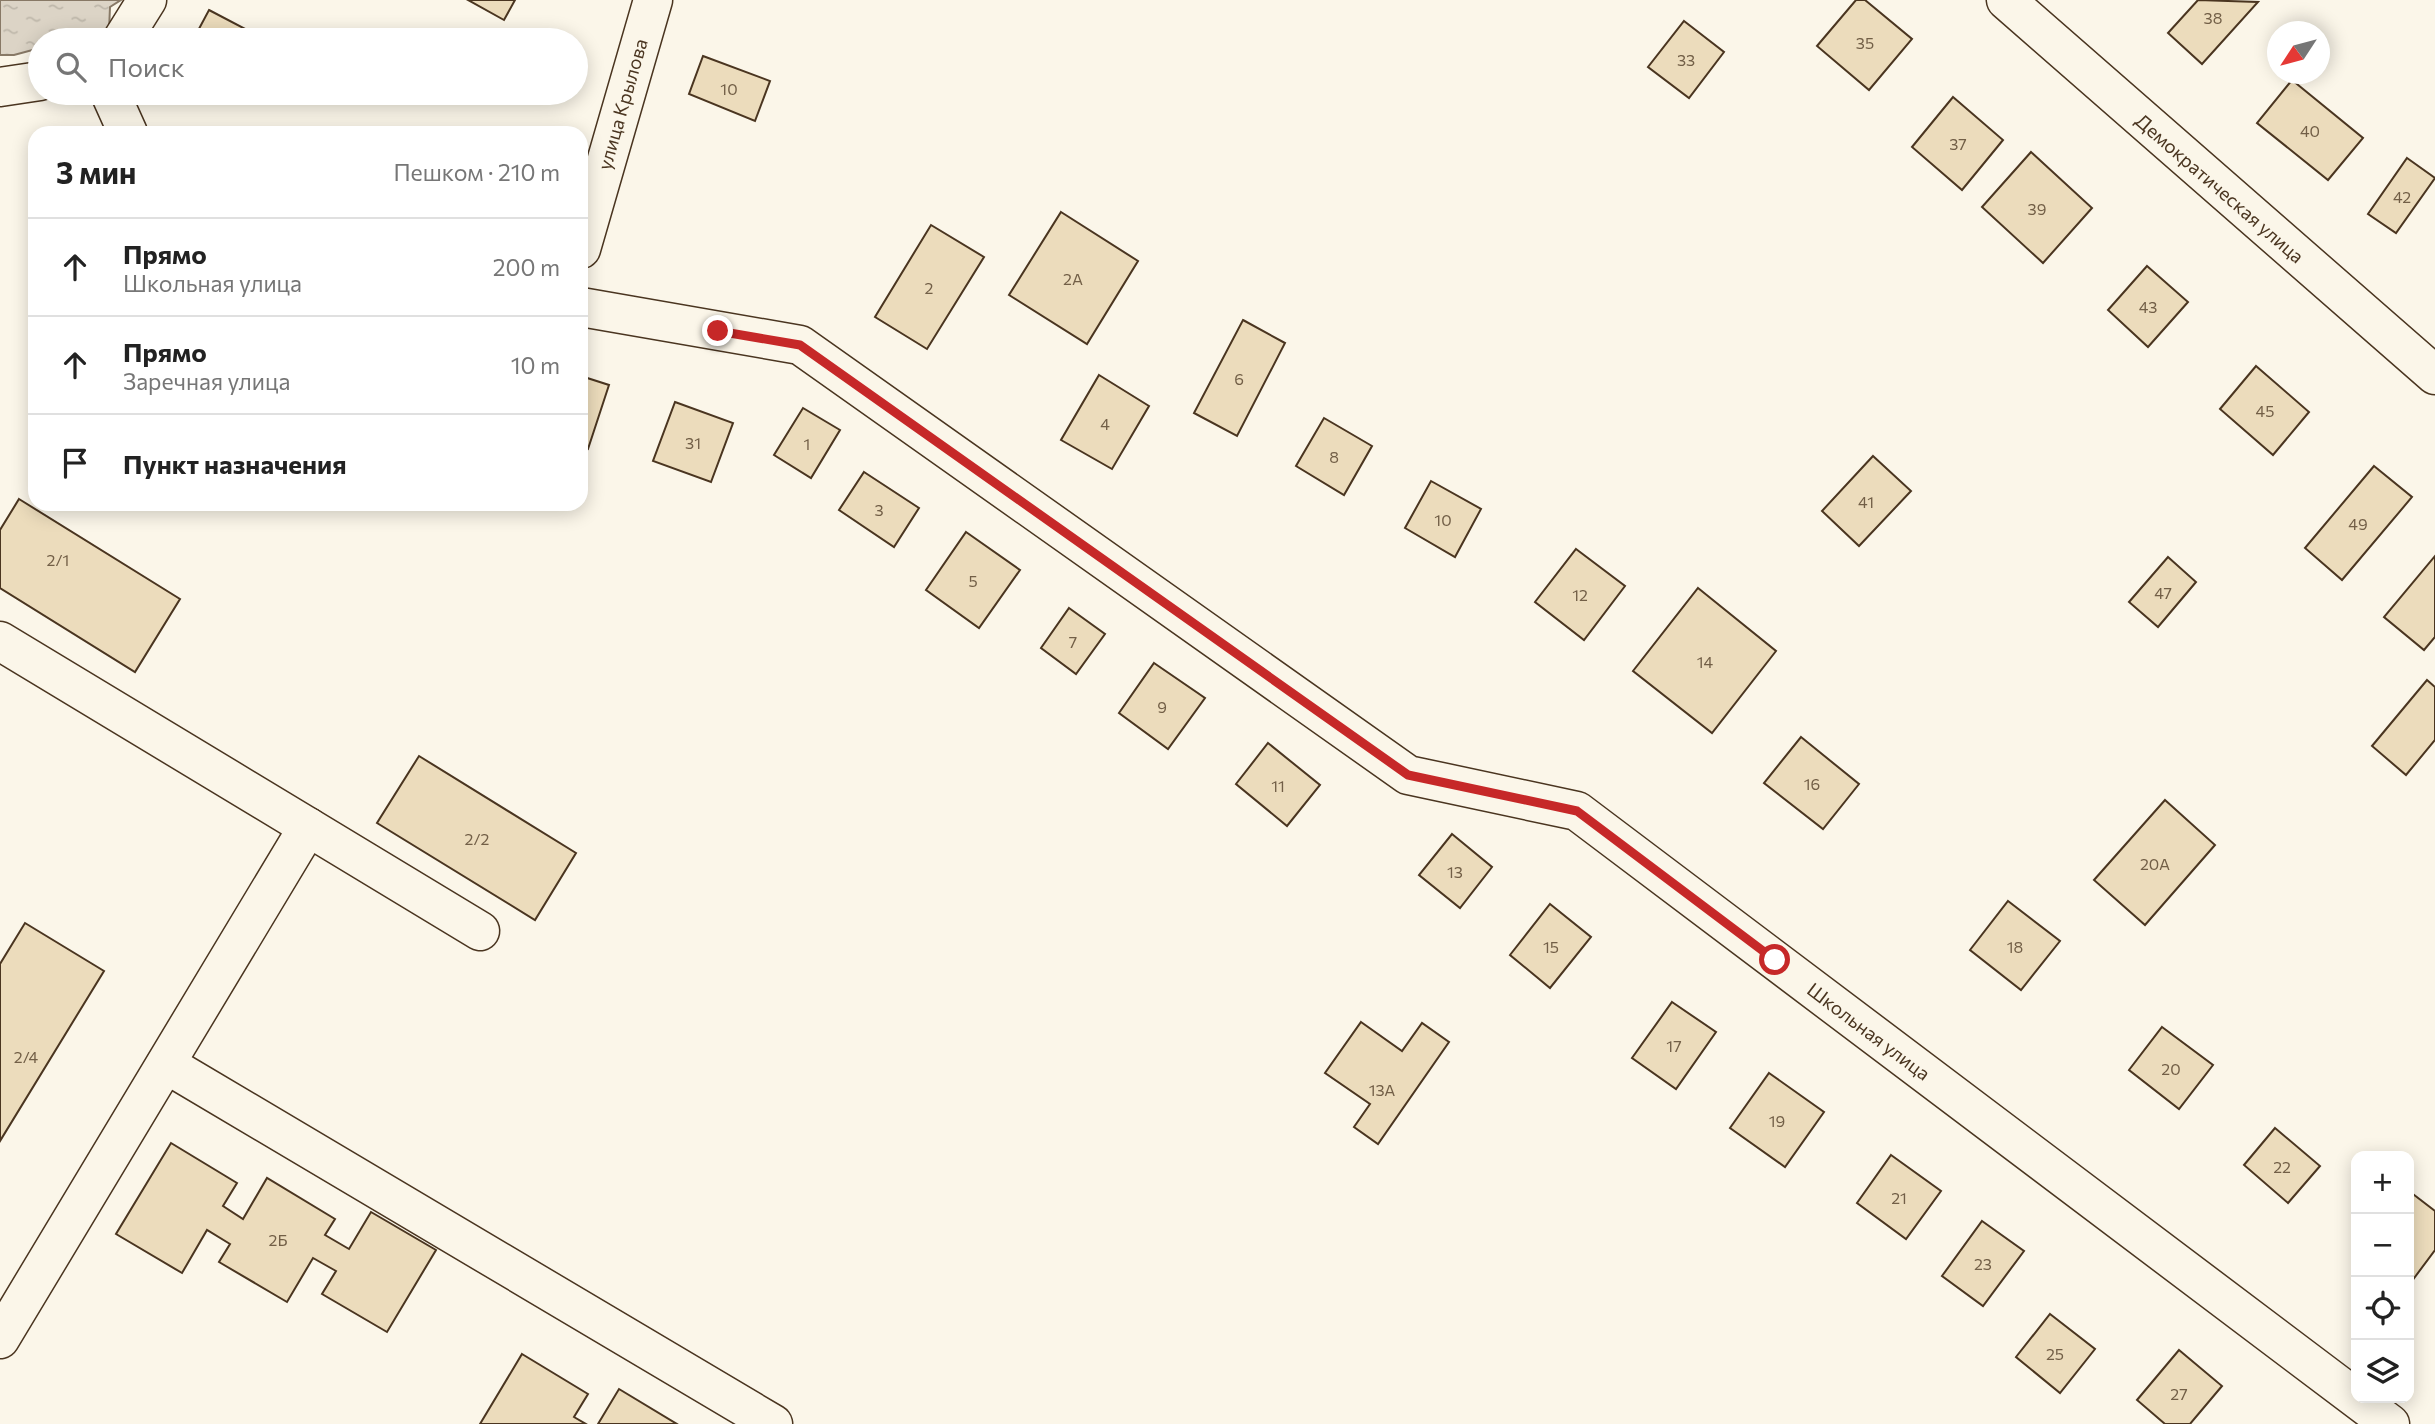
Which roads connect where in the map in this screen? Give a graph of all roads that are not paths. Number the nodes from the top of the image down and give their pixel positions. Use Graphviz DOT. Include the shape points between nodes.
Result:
graph roads {
  1 [pos="147,0"];
  2 [pos="653,0"];
  3 [pos="2006,0"];
  4 [pos="130,28"];
  5 [pos="28,83"];
  6 [pos="0,87"];
  7 [pos="115,105"];
  8 [pos="125,126"];
  9 [pos="588,225"];
  10 [pos="588,308"];
  11 [pos="2435,375"];
  12 [pos="0,641"];
  13 [pos="308,827"];
  14 [pos="480,932"];
  15 [pos="166,1064"];
  16 [pos="0,1339"];
  17 [pos="773,1424"];
  18 [pos="2390,1424"];
  1 -- 4 [label="street"];
  2 -- 9 [label="street, улица Крылова"];
  3 -- 11 [label="street, Демократическая улица"];
  5 -- 6 [label="street"];
  7 -- 8 [label="street"];
  10 -- 18 [label="street, Школьная улица" via="800,345 1408,775 1577,811"];
  12 -- 13 [label="street"];
  13 -- 14 [label="street"];
  13 -- 15 [label="street"];
  15 -- 16 [label="street"];
  15 -- 17 [label="street"];
}
